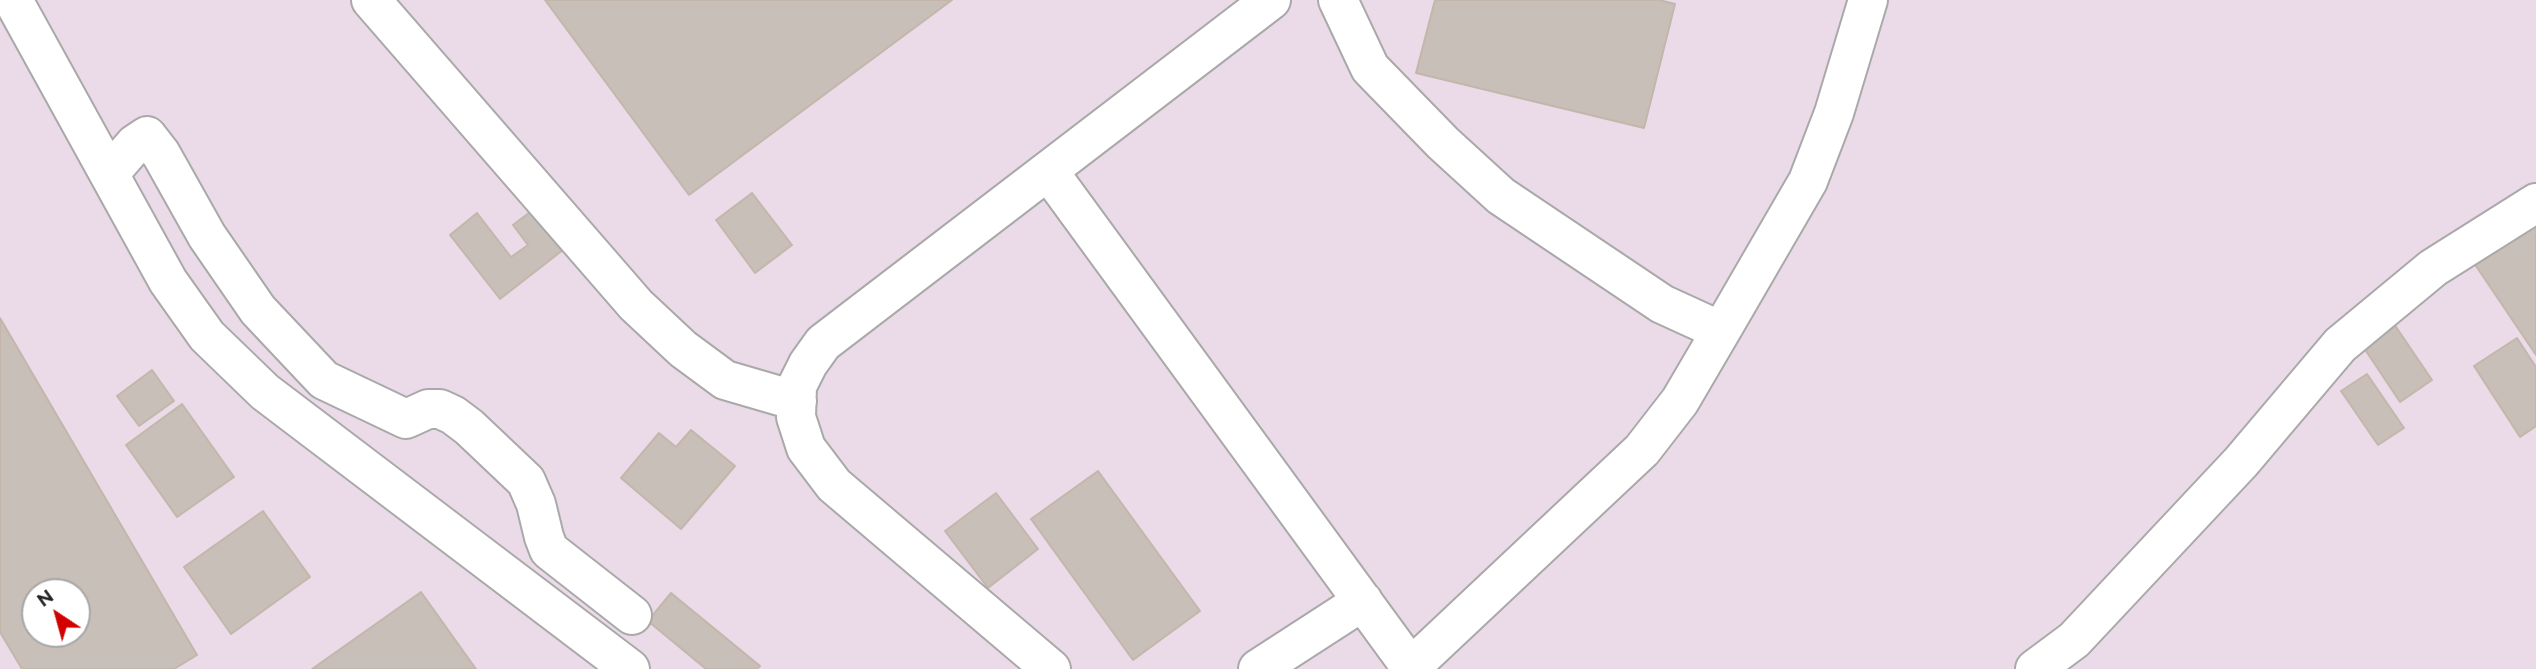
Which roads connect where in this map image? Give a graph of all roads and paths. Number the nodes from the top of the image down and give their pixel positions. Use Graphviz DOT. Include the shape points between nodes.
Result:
graph roads {
  1 [pos="13,0"];
  2 [pos="371,0"];
  3 [pos="1271,0"];
  4 [pos="1338,0"];
  5 [pos="1868,0"];
  6 [pos="1049,172"];
  7 [pos="109,174"];
  8 [pos="2536,203"];
  9 [pos="1721,331"];
  10 [pos="797,401"];
  11 [pos="1363,601"];
  12 [pos="632,615"];
  13 [pos="1411,668"];
  14 [pos="630,669"];
  15 [pos="1051,669"];
  16 [pos="1258,669"];
  17 [pos="2035,669"];
  1 -- 7 [label="lane"];
  2 -- 10 [label="lane" via="645,314 725,380"];
  3 -- 6 [label="lane"];
  4 -- 9 [label="lane" via="1370,68 1501,196 1662,304"];
  5 -- 9 [label="lane" via="1808,181"];
  6 -- 10 [label="lane" via="823,343 797,386"];
  6 -- 11 [label="lane"];
  7 -- 12 [label="lane" via="147,136 258,310 324,380 406,419 440,409 469,427 526,481 549,550"];
  7 -- 14 [label="lane" via="168,281 199,326 265,393"];
  8 -- 17 [label="lane" via="2433,268 2340,345 2241,462 2074,640"];
  9 -- 13 [label="lane" via="1680,401 1642,450"];
  10 -- 15 [label="lane" via="796,417 806,448 834,485"];
  11 -- 13 [label="lane"];
  11 -- 16 [label="lane"];
}
